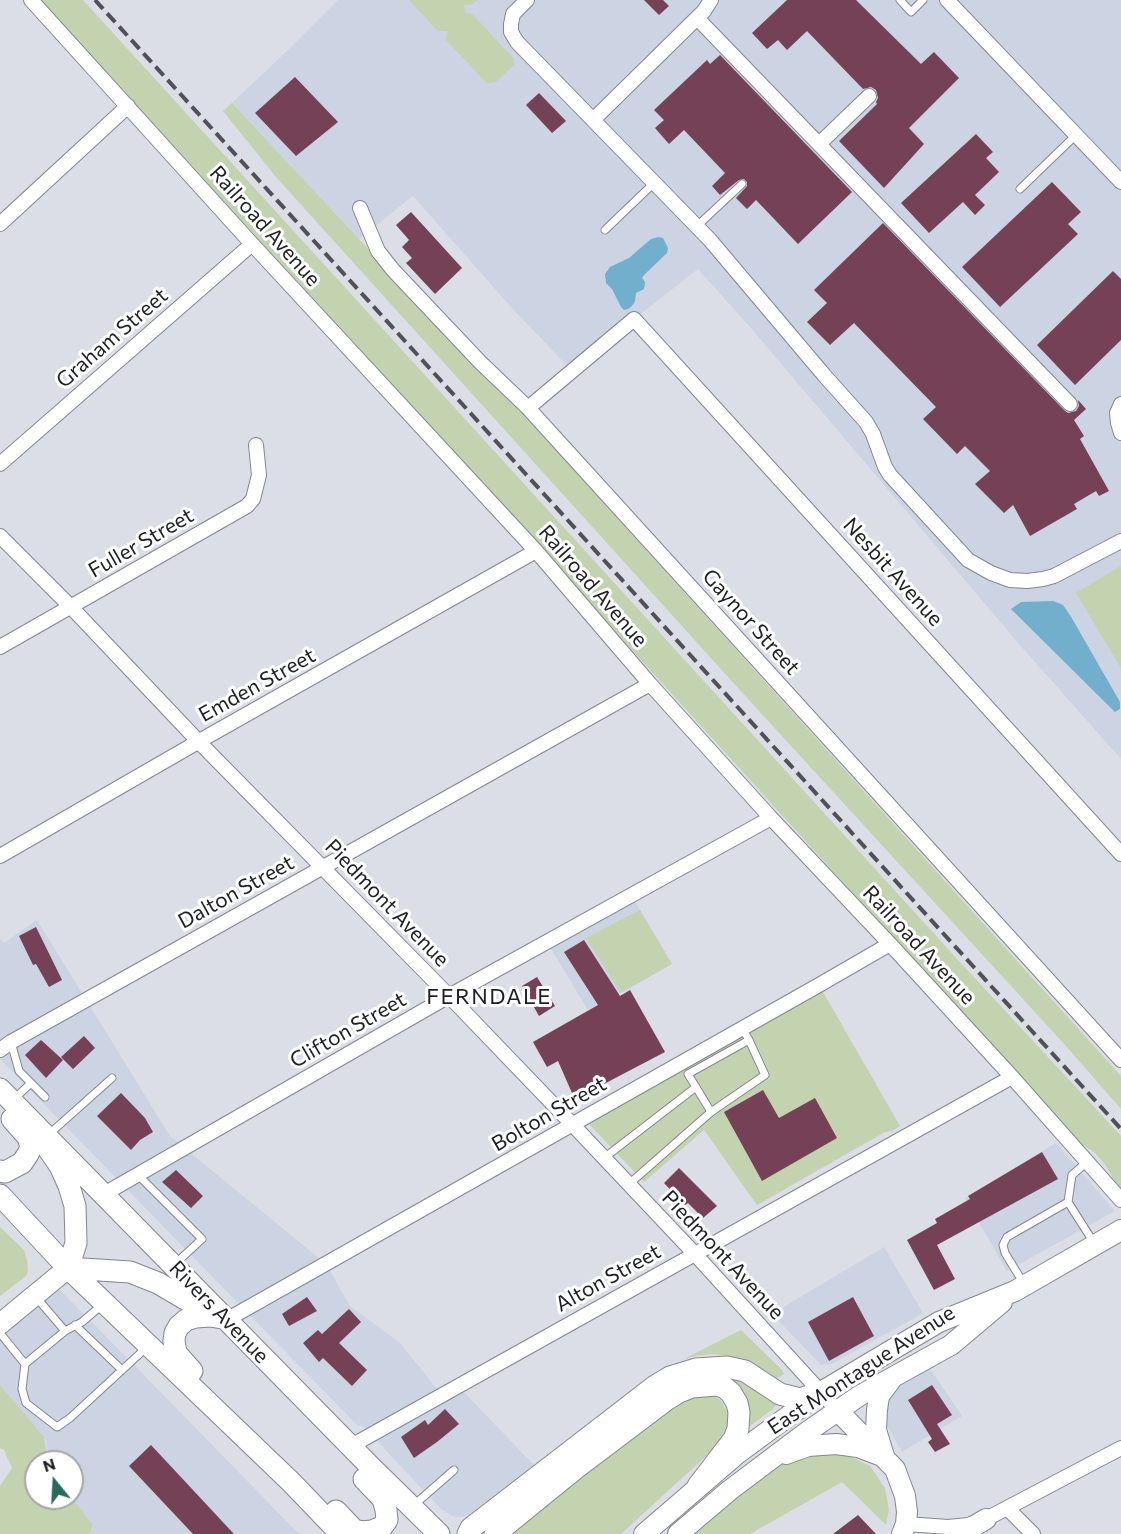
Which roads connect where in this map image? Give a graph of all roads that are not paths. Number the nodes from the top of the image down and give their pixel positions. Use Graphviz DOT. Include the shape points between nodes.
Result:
graph roads {
  1 [pos="31,0"];
  2 [pos="527,0"];
  3 [pos="711,0"];
  4 [pos="900,0"];
  5 [pos="923,0"];
  6 [pos="947,0"];
  7 [pos="697,18"];
  8 [pos="869,96"];
  9 [pos="128,106"];
  10 [pos="593,120"];
  11 [pos="1076,135"];
  12 [pos="819,144"];
  13 [pos="1121,182"];
  14 [pos="654,183"];
  15 [pos="742,184"];
  16 [pos="1020,189"];
  17 [pos="360,208"];
  18 [pos="0,224"];
  19 [pos="696,227"];
  20 [pos="605,230"];
  21 [pos="252,244"];
  22 [pos="1070,404"];
  23 [pos="1121,404"];
  24 [pos="528,408"];
  25 [pos="1121,433"];
  26 [pos="256,445"];
  27 [pos="0,464"];
  28 [pos="0,536"];
  29 [pos="1121,541"];
  30 [pos="536,552"];
  31 [pos="71,607"];
  32 [pos="0,647"];
  33 [pos="650,684"];
  34 [pos="199,742"];
  35 [pos="771,818"];
  36 [pos="1121,854"];
  37 [pos="0,856"];
  38 [pos="323,868"];
  39 [pos="890,944"];
  40 [pos="449,996"];
  41 [pos="745,1034"];
  42 [pos="5,1046"];
  43 [pos="1121,1060"];
  44 [pos="1012,1077"];
  45 [pos="112,1078"];
  46 [pos="31,1083"];
  47 [pos="696,1087"];
  48 [pos="45,1097"];
  49 [pos="8,1102"];
  50 [pos="711,1112"];
  51 [pos="572,1124"];
  52 [pos="46,1136"];
  53 [pos="604,1158"];
  54 [pos="1087,1162"];
  55 [pos="0,1171"];
  56 [pos="138,1175"];
  57 [pos="629,1184"];
  58 [pos="104,1194"];
  59 [pos="0,1195"];
  60 [pos="1121,1200"];
  61 [pos="1068,1203"];
  62 [pos="1121,1230"];
  63 [pos="1095,1245"];
  64 [pos="694,1253"];
  65 [pos="173,1265"];
  66 [pos="69,1268"];
  67 [pos="1020,1288"];
  68 [pos="35,1296"];
  69 [pos="104,1302"];
  70 [pos="228,1319"];
  71 [pos="0,1324"];
  72 [pos="75,1325"];
  73 [pos="65,1331"];
  74 [pos="0,1333"];
  75 [pos="149,1346"];
  76 [pos="25,1364"];
  77 [pos="122,1370"];
  78 [pos="893,1378"];
  79 [pos="821,1392"];
  80 [pos="837,1410"];
  81 [pos="242,1434"];
  82 [pos="351,1446"];
  83 [pos="1121,1448"];
  84 [pos="885,1457"];
  85 [pos="767,1461"];
  86 [pos="454,1470"];
  87 [pos="291,1482"];
  88 [pos="698,1486"];
  89 [pos="412,1507"];
  90 [pos="1008,1509"];
  91 [pos="986,1520"];
  92 [pos="904,1529"];
  93 [pos="341,1534"];
  94 [pos="439,1534"];
  95 [pos="468,1534"];
  96 [pos="495,1534"];
  97 [pos="644,1534"];
  98 [pos="678,1534"];
  99 [pos="961,1534"];
  100 [pos="1033,1534"];
  1 -- 9 [label="street, Railroad Avenue"];
  2 -- 10 [label="street" via="513,14 511,32 516,42"];
  3 -- 7 [label="street"];
  4 -- 5 [label="lane" via="911,12"];
  6 -- 11 [label="street"];
  7 -- 10 [label="street"];
  7 -- 12 [label="street"];
  8 -- 12 [label="street"];
  9 -- 18 [label="street"];
  9 -- 21 [label="street, Railroad Avenue"];
  10 -- 14 [label="street"];
  11 -- 13 [label="street"];
  11 -- 16 [label="lane"];
  12 -- 22 [label="street"];
  14 -- 19 [label="street"];
  14 -- 20 [label="lane"];
  15 -- 19 [label="lane"];
  17 -- 24 [label="street, Gaynor Street" via="378,251 393,270"];
  19 -- 29 [label="street" via="866,422 890,475 968,560 1010,580 1027,581 1054,576"];
  21 -- 27 [label="street, Graham Street"];
  21 -- 30 [label="street, Railroad Avenue"];
  23 -- 25 [label="street" via="1117,413"];
  24 -- 36 [label="street, Nesbit Avenue" via="634,319"];
  24 -- 43 [label="street, Gaynor Street"];
  26 -- 31 [label="street, Fuller Street" via="259,475 253,499 247,506"];
  28 -- 31 [label="street, Piedmont Avenue"];
  30 -- 33 [label="street, Railroad Avenue"];
  30 -- 34 [label="street, Emden Street"];
  31 -- 32 [label="street, Fuller Street"];
  31 -- 34 [label="street, Piedmont Avenue"];
  33 -- 35 [label="street, Railroad Avenue"];
  33 -- 38 [label="street, Dalton Street"];
  34 -- 37 [label="street, Emden Street"];
  34 -- 38 [label="street, Piedmont Avenue"];
  35 -- 39 [label="street, Railroad Avenue"];
  35 -- 40 [label="street, Clifton Street"];
  38 -- 40 [label="street, Piedmont Avenue"];
  38 -- 42 [label="street, Dalton Street"];
  39 -- 41 [label="street, Bolton Street"];
  39 -- 44 [label="street, Railroad Avenue"];
  40 -- 51 [label="street, Piedmont Avenue"];
  40 -- 56 [label="street, Clifton Street"];
  41 -- 47 [label="lane" via="688,1074"];
  41 -- 50 [label="lane" via="765,1075"];
  41 -- 51 [label="street, Bolton Street"];
  42 -- 46 [label="lane"];
  44 -- 54 [label="street, Railroad Avenue"];
  44 -- 64 [label="street, Alton Street"];
  45 -- 52 [label="lane"];
  46 -- 48 [label="lane"];
  46 -- 49 [label="lane"];
  47 -- 50 [label="lane"];
  47 -- 53 [label="lane"];
  49 -- 52 [label="main road, Rivers Avenue"];
  49 -- 55 [label="main road" via="31,1147 22,1163"];
  49 -- 66 [label="main road" via="60,1166 69,1186 75,1206 76,1244"];
  50 -- 57 [label="lane"];
  51 -- 53 [label="street, Piedmont Avenue"];
  51 -- 70 [label="street, Bolton Street"];
  52 -- 58 [label="main road, Rivers Avenue"];
  53 -- 57 [label="street, Piedmont Avenue"];
  54 -- 60 [label="street, Railroad Avenue"];
  54 -- 61 [label="lane" via="1072,1175"];
  56 -- 58 [label="street, Clifton Street"];
  56 -- 65 [label="lane" via="202,1239"];
  57 -- 64 [label="street, Piedmont Avenue"];
  58 -- 65 [label="main road, Rivers Avenue"];
  59 -- 66 [label="main road"];
  61 -- 63 [label="lane"];
  61 -- 67 [label="lane" via="1007,1236 1003,1245"];
  62 -- 63 [label="main road, East Montague Avenue"];
  63 -- 67 [label="main road, East Montague Avenue"];
  64 -- 79 [label="street, Piedmont Avenue"];
  64 -- 82 [label="street, Alton Street"];
  65 -- 70 [label="main road, Rivers Avenue"];
  66 -- 68 [label="main road"];
  66 -- 69 [label="main road"];
  66 -- 70 [label="main road" via="130,1272 158,1282"];
  67 -- 78 [label="main road, East Montague Avenue" via="951,1345"];
  67 -- 79 [label="main road, East Montague Avenue" via="939,1322"];
  68 -- 71 [label="main road"];
  68 -- 73 [label="lane"];
  69 -- 72 [label="lane"];
  69 -- 75 [label="main road"];
  70 -- 81 [label="main road" via="210,1316 186,1320 179,1326 174,1341 180,1359 225,1403"];
  70 -- 82 [label="main road, Rivers Avenue"];
  72 -- 73 [label="lane"];
  72 -- 77 [label="lane"];
  73 -- 76 [label="lane"];
  74 -- 76 [label="lane"];
  75 -- 77 [label="lane"];
  75 -- 81 [label="main road"];
  76 -- 77 [label="lane" via="22,1389 26,1403 57,1427"];
  78 -- 80 [label="main road, East Montague Avenue"];
  78 -- 84 [label="main road" via="879,1396 877,1410 876,1430"];
  79 -- 80 [label="street, Piedmont Avenue"];
  79 -- 88 [label="main road, East Montague Avenue"];
  79 -- 95 [label="main road" via="800,1399 780,1394 745,1371 727,1367 696,1369 670,1377 481,1520"];
  80 -- 84 [label="main road"];
  80 -- 85 [label="main road, East Montague Avenue"];
  81 -- 87 [label="main road"];
  82 -- 87 [label="main road" via="352,1467 382,1499 387,1510 382,1527 372,1532 354,1530 314,1489"];
  82 -- 89 [label="main road, Rivers Avenue"];
  83 -- 90 [label="street"];
  84 -- 85 [label="main road" via="836,1444 808,1446"];
  84 -- 92 [label="main road" via="902,1485 907,1512"];
  85 -- 98 [label="main road, East Montague Avenue"];
  86 -- 89 [label="lane"];
  87 -- 93 [label="main road"];
  88 -- 96 [label="main road" via="738,1429 737,1402 724,1387 716,1385 692,1387 666,1400"];
  88 -- 97 [label="main road, East Montague Avenue"];
  89 -- 94 [label="main road, Rivers Avenue"];
  90 -- 91 [label="street"];
  90 -- 100 [label="street"];
  91 -- 92 [label="street" via="968,1525"];
  91 -- 99 [label="main road"];
}
